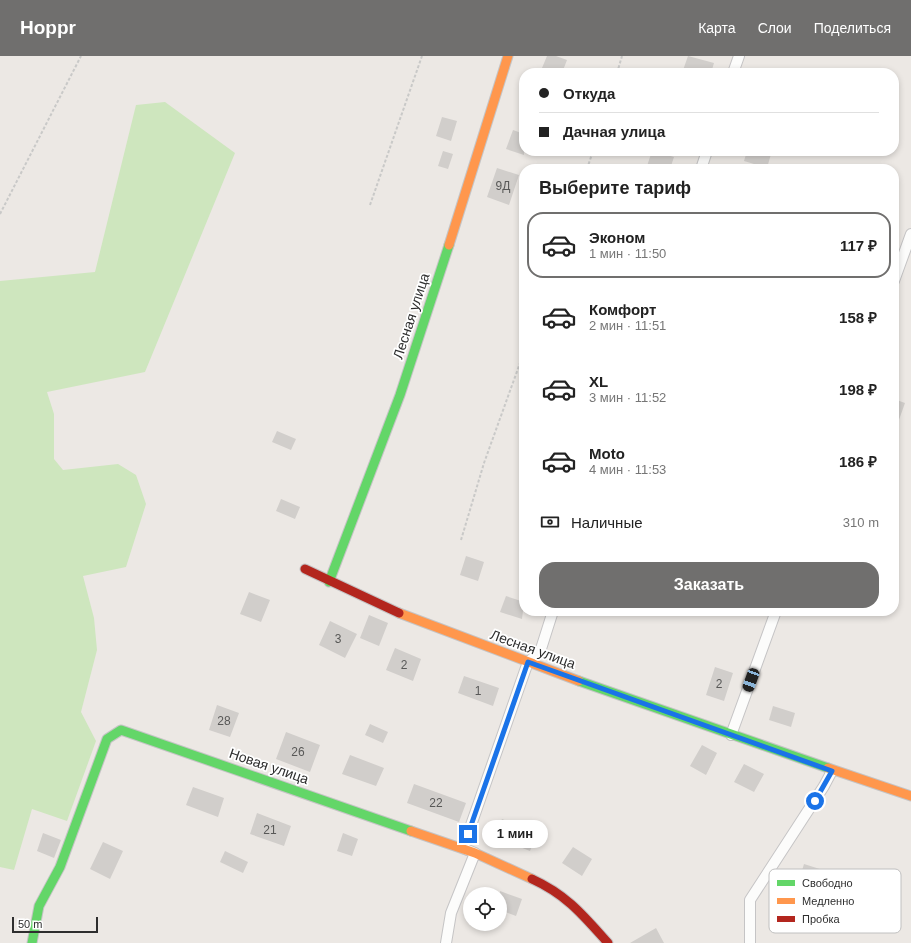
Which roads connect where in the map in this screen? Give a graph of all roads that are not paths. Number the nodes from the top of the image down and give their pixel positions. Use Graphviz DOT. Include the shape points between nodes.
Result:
graph roads {
  1 [pos="508,56"];
  2 [pos="739,56"];
  3 [pos="735,68"];
  4 [pos="911,234"];
  5 [pos="899,267"];
  6 [pos="305,569"];
  7 [pos="329,582"];
  8 [pos="551,616"];
  9 [pos="774,616"];
  10 [pos="528,662"];
  11 [pos="731,735"];
  12 [pos="832,771"];
  13 [pos="911,796"];
  14 [pos="463,848"];
  15 [pos="475,852"];
  16 [pos="770,869"];
  17 [pos="769,871"];
  18 [pos="32,943"];
  19 [pos="446,943"];
  20 [pos="608,943"];
  21 [pos="750,943"];
  1 -- 7 [label="street, Лесная улица" via="400,394"];
  2 -- 3 [label="street"];
  4 -- 5 [label="street"];
  6 -- 7 [label="street, Лесная улица"];
  7 -- 10 [label="street, Лесная улица" via="440,630"];
  8 -- 10 [label="street" via="540,652"];
  9 -- 11 [label="street"];
  10 -- 11 [label="street, Лесная улица"];
  10 -- 14 [label="street"];
  11 -- 12 [label="street, Лесная улица"];
  12 -- 13 [label="street, Лесная улица"];
  12 -- 16 [label="street"];
  14 -- 15 [label="street"];
  14 -- 18 [label="street, Новая улица" via="121,730 107,739 60,867 39,906"];
  15 -- 19 [label="street" via="451,913"];
  15 -- 20 [label="street" via="545,885 573,904"];
  17 -- 21 [label="street" via="750,900"];
}
